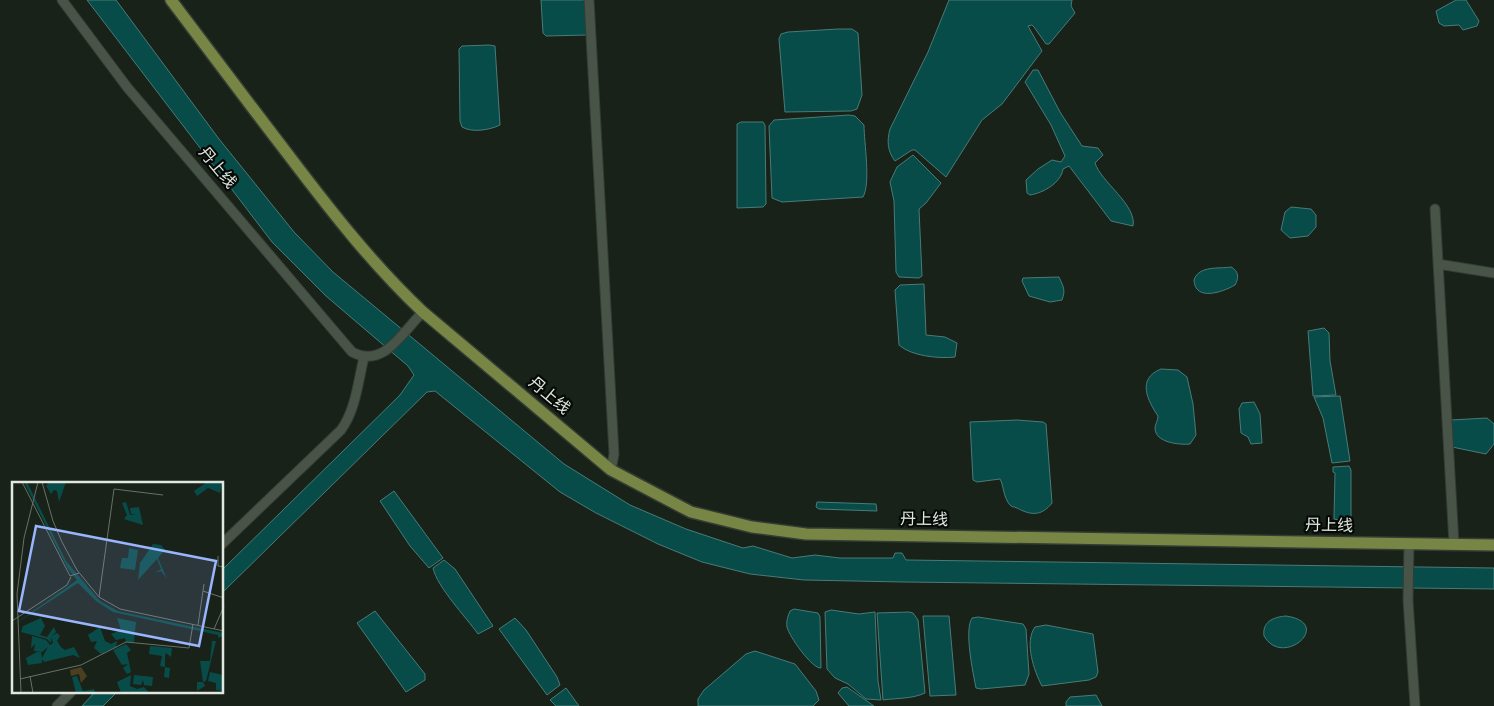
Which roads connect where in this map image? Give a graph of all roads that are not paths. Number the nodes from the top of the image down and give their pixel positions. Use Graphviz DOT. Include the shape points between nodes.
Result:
graph roads {
  1 [pos="62,0"];
  2 [pos="171,0"];
  3 [pos="590,0"];
  4 [pos="1435,209"];
  5 [pos="1438,264"];
  6 [pos="1494,273"];
  7 [pos="423,312"];
  8 [pos="364,357"];
  9 [pos="611,470"];
  10 [pos="224,542"];
  11 [pos="1409,543"];
  12 [pos="1454,544"];
  13 [pos="1494,545"];
  14 [pos="69,694"];
  15 [pos="57,706"];
  16 [pos="1415,706"];
  1 -- 8 [label="street, 丹上线" via="127,88 352,352"];
  2 -- 7 [label="main road, 丹上线" via="375,264"];
  3 -- 9 [label="street" via="614,454"];
  4 -- 5 [label="street"];
  5 -- 6 [label="street"];
  5 -- 12 [label="street"];
  7 -- 8 [label="street" via="386,352 374,358"];
  7 -- 9 [label="main road, 丹上线"];
  8 -- 10 [label="street" via="349,419"];
  9 -- 11 [label="main road, 丹上线" via="691,512 806,534"];
  11 -- 12 [label="main road, 丹上线"];
  11 -- 16 [label="street" via="1408,586"];
  12 -- 13 [label="main road, 丹上线"];
  14 -- 15 [label="street"];
}
